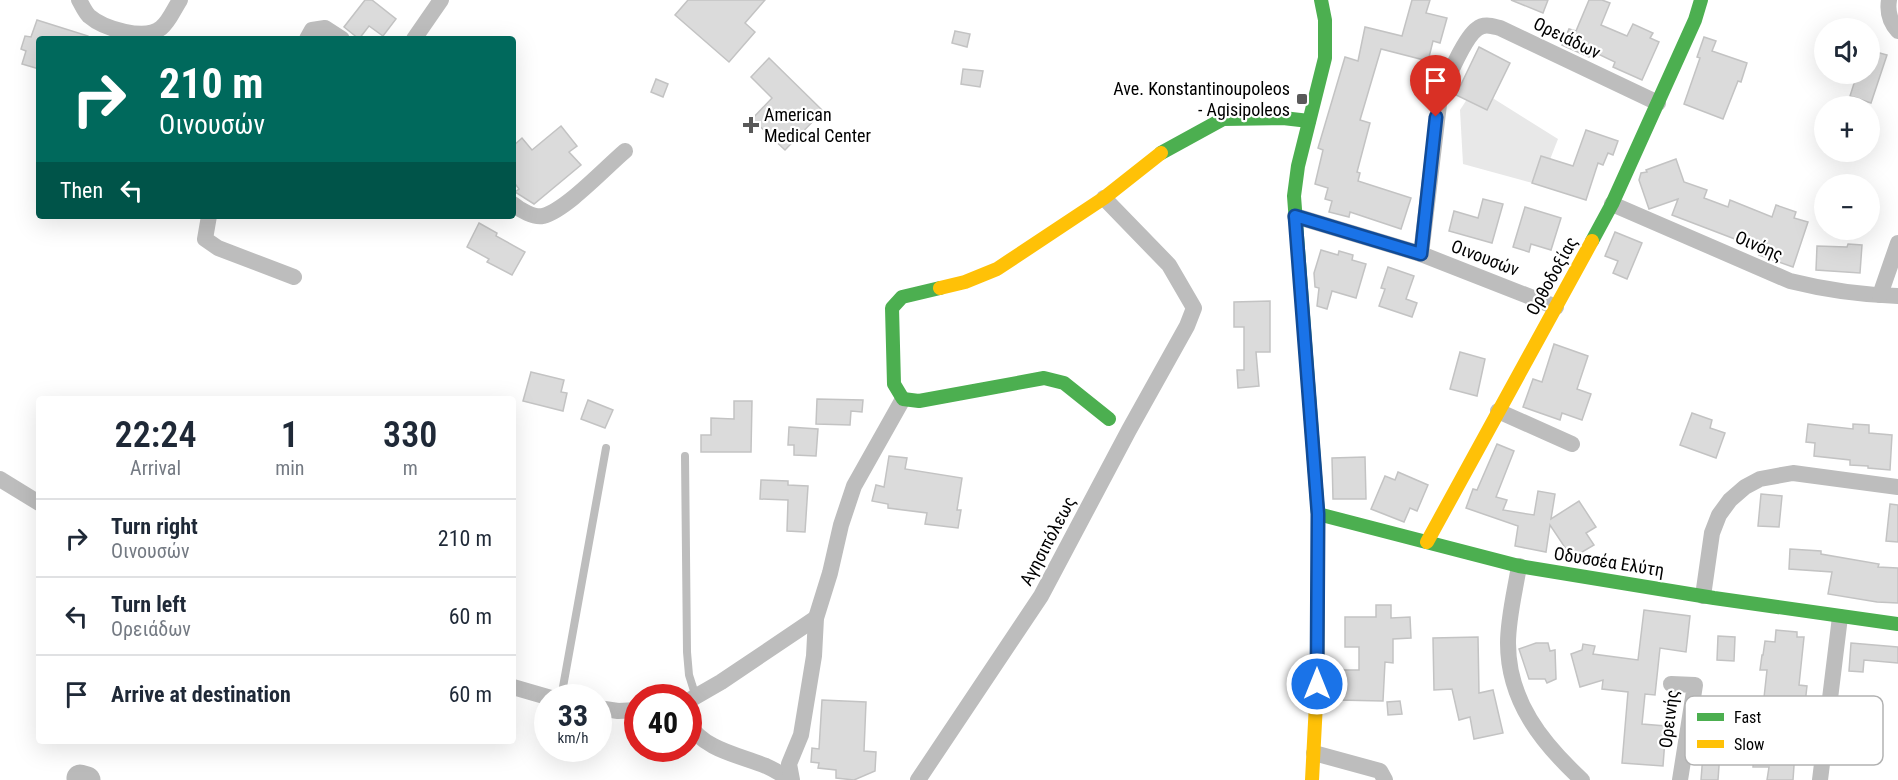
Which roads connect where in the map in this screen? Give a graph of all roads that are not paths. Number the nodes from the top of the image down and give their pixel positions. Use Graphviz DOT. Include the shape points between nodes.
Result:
graph roads {
  1 [pos="78,0"];
  2 [pos="180,0"];
  3 [pos="441,0"];
  4 [pos="1321,0"];
  5 [pos="1701,0"];
  6 [pos="1889,0"];
  7 [pos="1898,31"];
  8 [pos="309,36"];
  9 [pos="337,36"];
  10 [pos="416,36"];
  11 [pos="1658,103"];
  12 [pos="1309,121"];
  13 [pos="625,151"];
  14 [pos="1104,198"];
  15 [pos="1612,204"];
  16 [pos="516,206"];
  17 [pos="1295,216"];
  18 [pos="208,219"];
  19 [pos="1898,243"];
  20 [pos="1421,254"];
  21 [pos="294,277"];
  22 [pos="1880,295"];
  23 [pos="1898,296"];
  24 [pos="1556,307"];
  25 [pos="903,399"];
  26 [pos="1498,411"];
  27 [pos="1109,419"];
  28 [pos="1572,444"];
  29 [pos="606,448"];
  30 [pos="685,456"];
  31 [pos="0,480"];
  32 [pos="1898,487"];
  33 [pos="36,501"];
  34 [pos="1318,514"];
  35 [pos="1426,542"];
  36 [pos="1519,566"];
  37 [pos="1703,596"];
  38 [pos="1840,617"];
  39 [pos="816,618"];
  40 [pos="1898,624"];
  41 [pos="564,684"];
  42 [pos="690,684"];
  43 [pos="1671,684"];
  44 [pos="516,688"];
  45 [pos="534,693"];
  46 [pos="702,693"];
  47 [pos="1693,696"];
  48 [pos="1830,696"];
  49 [pos="702,739"];
  50 [pos="1685,748"];
  51 [pos="1314,753"];
  52 [pos="1822,765"];
  53 [pos="792,780"];
  54 [pos="918,780"];
  55 [pos="1312,780"];
  56 [pos="1385,780"];
  57 [pos="1582,780"];
  58 [pos="1680,780"];
  59 [pos="1820,780"];
  1 -- 2 [label="street" via="103,25 122,32 148,34 164,27"];
  3 -- 10 [label="street"];
  4 -- 12 [label="street" via="1324,58"];
  5 -- 11 [label="street, Ορθοδοξίας"];
  6 -- 7 [label="street" via="1889,16"];
  8 -- 9 [label="street" via="312,30 325,28"];
  11 -- 15 [label="street, Ορθοδοξίας"];
  11 -- 20 [label="street, Ορειάδων" via="1500,28 1477,28 1440,96"];
  12 -- 14 [label="street" via="1224,119 1155,156"];
  12 -- 17 [label="street" via="1298,166"];
  13 -- 16 [label="street" via="565,204 542,216"];
  14 -- 25 [label="street" via="996,269 965,282 902,297 892,308 894,384"];
  14 -- 54 [label="street, Αγησιπόλεως" via="1169,265 1194,308 1041,596"];
  15 -- 22 [label="street, Οινόης" via="1790,281 1820,289"];
  15 -- 24 [label="street, Ορθοδοξίας"];
  17 -- 20 [label="street, Οινουσών"];
  17 -- 34 [label="street"];
  18 -- 21 [label="street" via="205,238 218,248"];
  19 -- 22 [label="street"];
  20 -- 24 [label="street, Οινουσών"];
  22 -- 23 [label="street, Οινόης"];
  24 -- 26 [label="street, Ορθοδοξίας"];
  25 -- 27 [label="street" via="919,401 1044,378 1064,383"];
  25 -- 39 [label="street" via="854,486"];
  26 -- 28 [label="street"];
  26 -- 35 [label="street, Ορθοδοξίας"];
  29 -- 41 [label="lane"];
  30 -- 42 [label="lane"];
  31 -- 33 [label="street"];
  32 -- 37 [label="street" via="1793,473 1760,479 1730,500 1719,515 1712,533"];
  34 -- 35 [label="street, Οδυσσέα Ελύτη"];
  34 -- 51 [label="street"];
  35 -- 36 [label="street, Οδυσσέα Ελύτη"];
  36 -- 37 [label="street, Οδυσσέα Ελύτη"];
  36 -- 57 [label="street" via="1508,641 1509,670 1538,733"];
  37 -- 38 [label="street, Οδυσσέα Ελύτη"];
  38 -- 40 [label="street, Οδυσσέα Ελύτη"];
  38 -- 48 [label="street"];
  39 -- 46 [label="street"];
  39 -- 53 [label="street" via="801,735 789,764"];
  43 -- 47 [label="street, Ορεινής" via="1695,685"];
  44 -- 45 [label="street"];
  49 -- 53 [label="street"];
  50 -- 58 [label="street, Ορεινής"];
  51 -- 55 [label="street"];
  51 -- 56 [label="street" via="1380,771"];
  52 -- 59 [label="street"];
}
